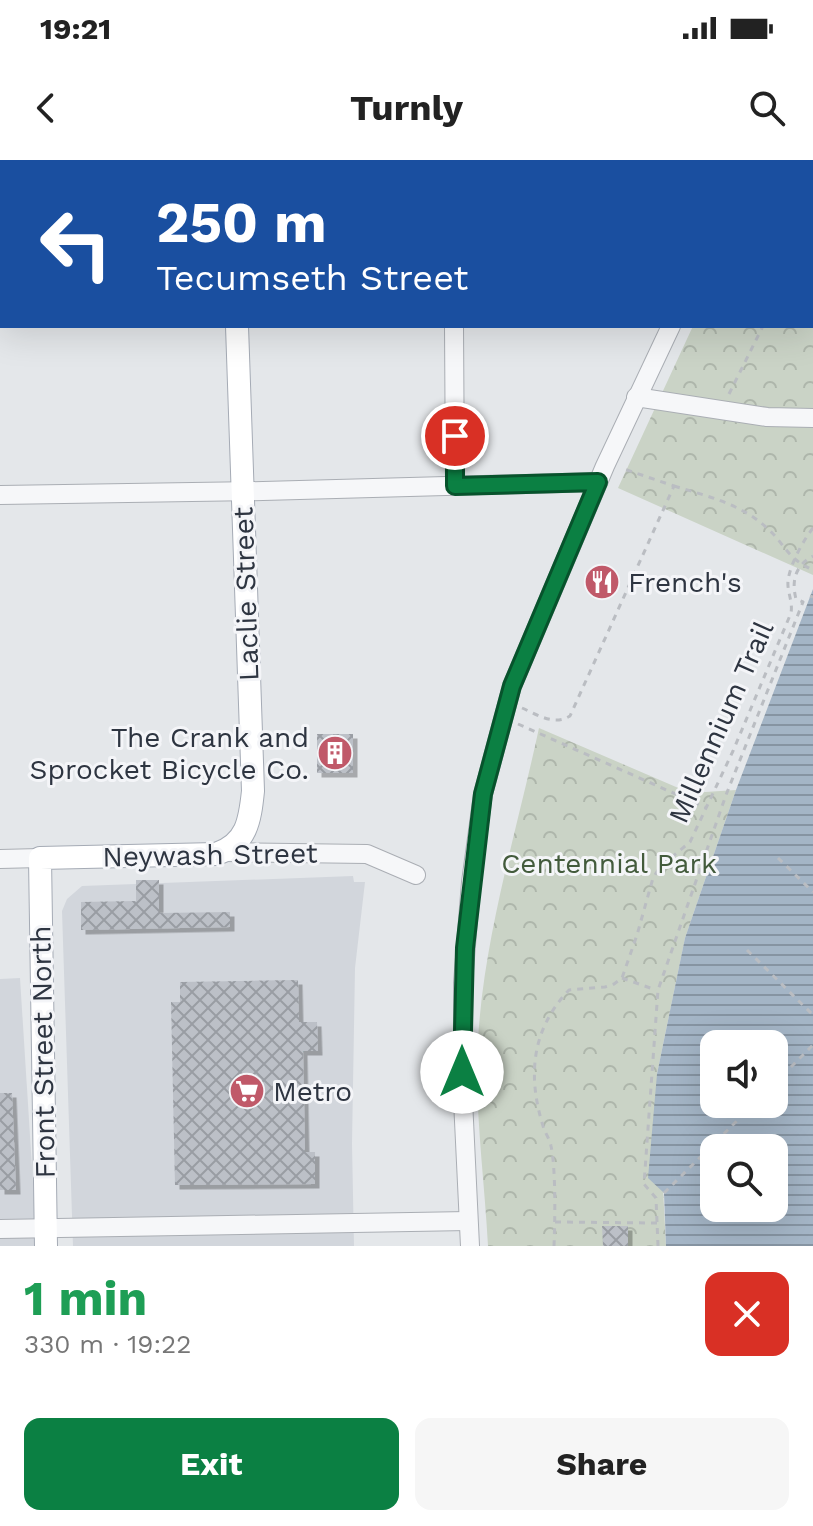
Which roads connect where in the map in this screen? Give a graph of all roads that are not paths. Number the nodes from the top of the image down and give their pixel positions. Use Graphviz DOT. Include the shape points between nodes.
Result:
graph roads {
  1 [pos="237,328"];
  2 [pos="454,328"];
  3 [pos="670,328"];
  4 [pos="636,397"];
  5 [pos="813,418"];
  6 [pos="598,482"];
  7 [pos="455,486"];
  8 [pos="243,492"];
  9 [pos="0,495"];
  10 [pos="224,852"];
  11 [pos="40,858"];
  12 [pos="0,859"];
  13 [pos="416,875"];
  14 [pos="468,1221"];
  15 [pos="0,1229"];
  16 [pos="45,1237"];
  17 [pos="470,1246"];
  1 -- 8 [label="main road, Laclie Street"];
  2 -- 7 [label="street"];
  3 -- 4 [label="street"];
  4 -- 5 [label="street" via="767,417"];
  4 -- 6 [label="street"];
  6 -- 7 [label="street"];
  6 -- 14 [label="street" via="512,686 483,794 463,983"];
  7 -- 8 [label="street"];
  8 -- 9 [label="street"];
  8 -- 10 [label="main road, Laclie Street" via="253,791 244,835"];
  10 -- 11 [label="main road, Neywash Street"];
  10 -- 13 [label="street, Neywash Street" via="367,854"];
  11 -- 12 [label="street, Neywash Street"];
  11 -- 16 [label="main road, Front Street North"];
  14 -- 16 [label="street"];
  14 -- 17 [label="street"];
  15 -- 16 [label="street"];
}
